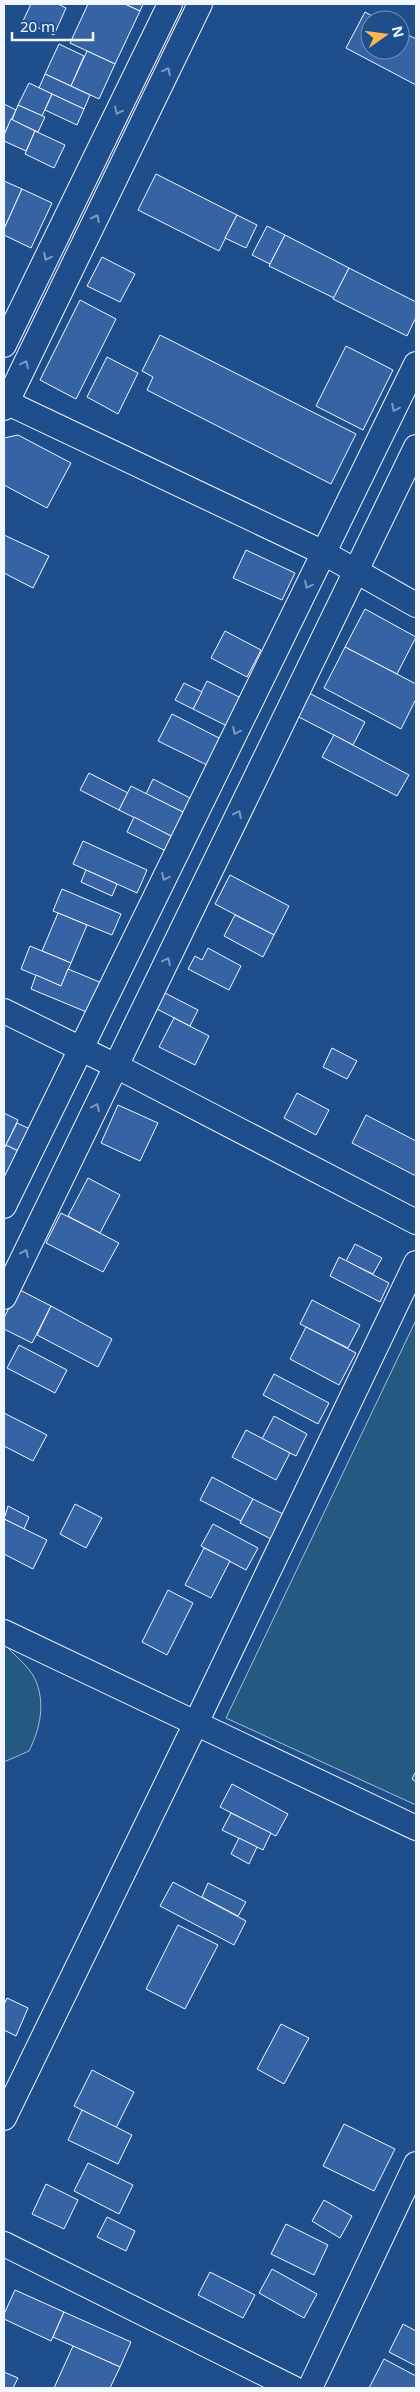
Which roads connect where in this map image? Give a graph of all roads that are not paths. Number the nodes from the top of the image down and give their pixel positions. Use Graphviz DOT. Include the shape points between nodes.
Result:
graph roads {
  1 [pos="170,4"];
  2 [pos="200,4"];
  3 [pos="4,345"];
  4 [pos="416,364"];
  5 [pos="5,404"];
  6 [pos="416,448"];
  7 [pos="324,553"];
  8 [pos="356,573"];
  9 [pos="416,605"];
  10 [pos="4,1011"];
  11 [pos="80,1050"];
  12 [pos="116,1066"];
  13 [pos="4,1206"];
  14 [pos="416,1222"];
  15 [pos="416,1263"];
  16 [pos="4,1297"];
  17 [pos="4,1632"];
  18 [pos="196,1723"];
  19 [pos="416,1828"];
  20 [pos="4,2118"];
  21 [pos="416,2164"];
  22 [pos="4,2244"];
  23 [pos="293,2388"];
  24 [pos="310,2388"];
  1 -- 3 [label="street, one-way"];
  5 -- 2 [label="street, one-way"];
  4 -- 7 [label="street, one-way"];
  5 -- 7 [label="street"];
  6 -- 8 [label="street"];
  7 -- 8 [label="street"];
  7 -- 11 [label="street, one-way"];
  8 -- 9 [label="street"];
  12 -- 8 [label="street, one-way"];
  10 -- 11 [label="street"];
  11 -- 12 [label="street"];
  11 -- 13 [label="street"];
  12 -- 14 [label="street"];
  16 -- 12 [label="street, one-way"];
  15 -- 18 [label="street"];
  17 -- 18 [label="street"];
  18 -- 19 [label="street"];
  18 -- 20 [label="street"];
  21 -- 24 [label="street"];
  22 -- 23 [label="street"];
}
